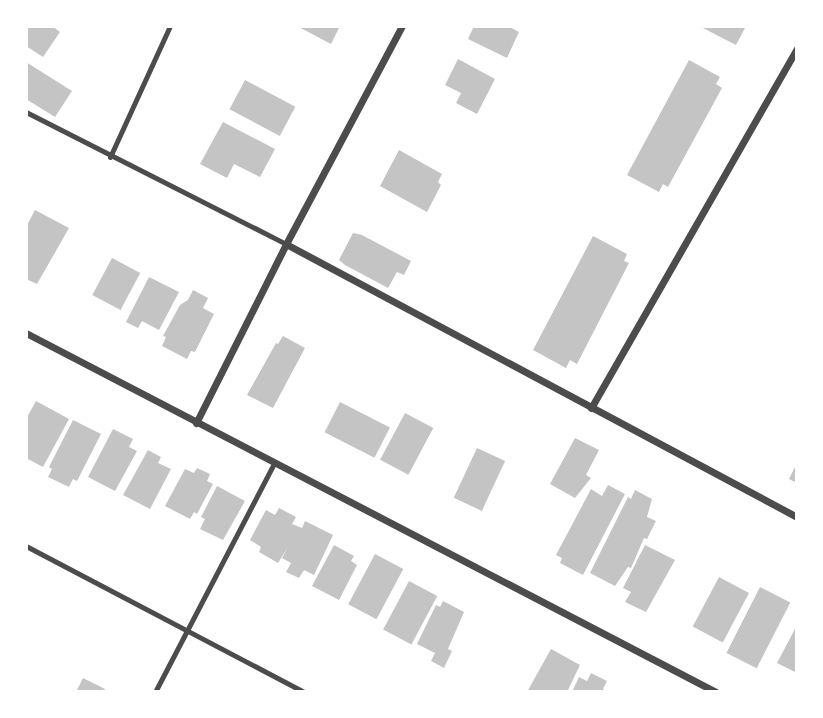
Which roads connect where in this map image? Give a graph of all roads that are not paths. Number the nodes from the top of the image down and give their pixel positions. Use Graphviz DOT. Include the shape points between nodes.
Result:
graph roads {
  1 [pos="170,26"];
  2 [pos="402,26"];
  3 [pos="797,48"];
  4 [pos="26,112"];
  5 [pos="110,157"];
  6 [pos="286,244"];
  7 [pos="26,333"];
  8 [pos="591,408"];
  9 [pos="197,423"];
  10 [pos="274,463"];
  11 [pos="797,517"];
  12 [pos="26,546"];
  13 [pos="186,632"];
  14 [pos="155,692"];
  15 [pos="304,692"];
  16 [pos="716,692"];
  1 -- 5 [label="lane"];
  2 -- 6 [label="street"];
  3 -- 8 [label="street"];
  4 -- 5 [label="lane"];
  5 -- 6 [label="lane"];
  6 -- 8 [label="street"];
  6 -- 9 [label="street"];
  7 -- 9 [label="street"];
  8 -- 11 [label="street"];
  9 -- 10 [label="street"];
  10 -- 13 [label="lane"];
  10 -- 16 [label="street"];
  12 -- 13 [label="lane"];
  13 -- 14 [label="lane"];
  13 -- 15 [label="lane"];
}
